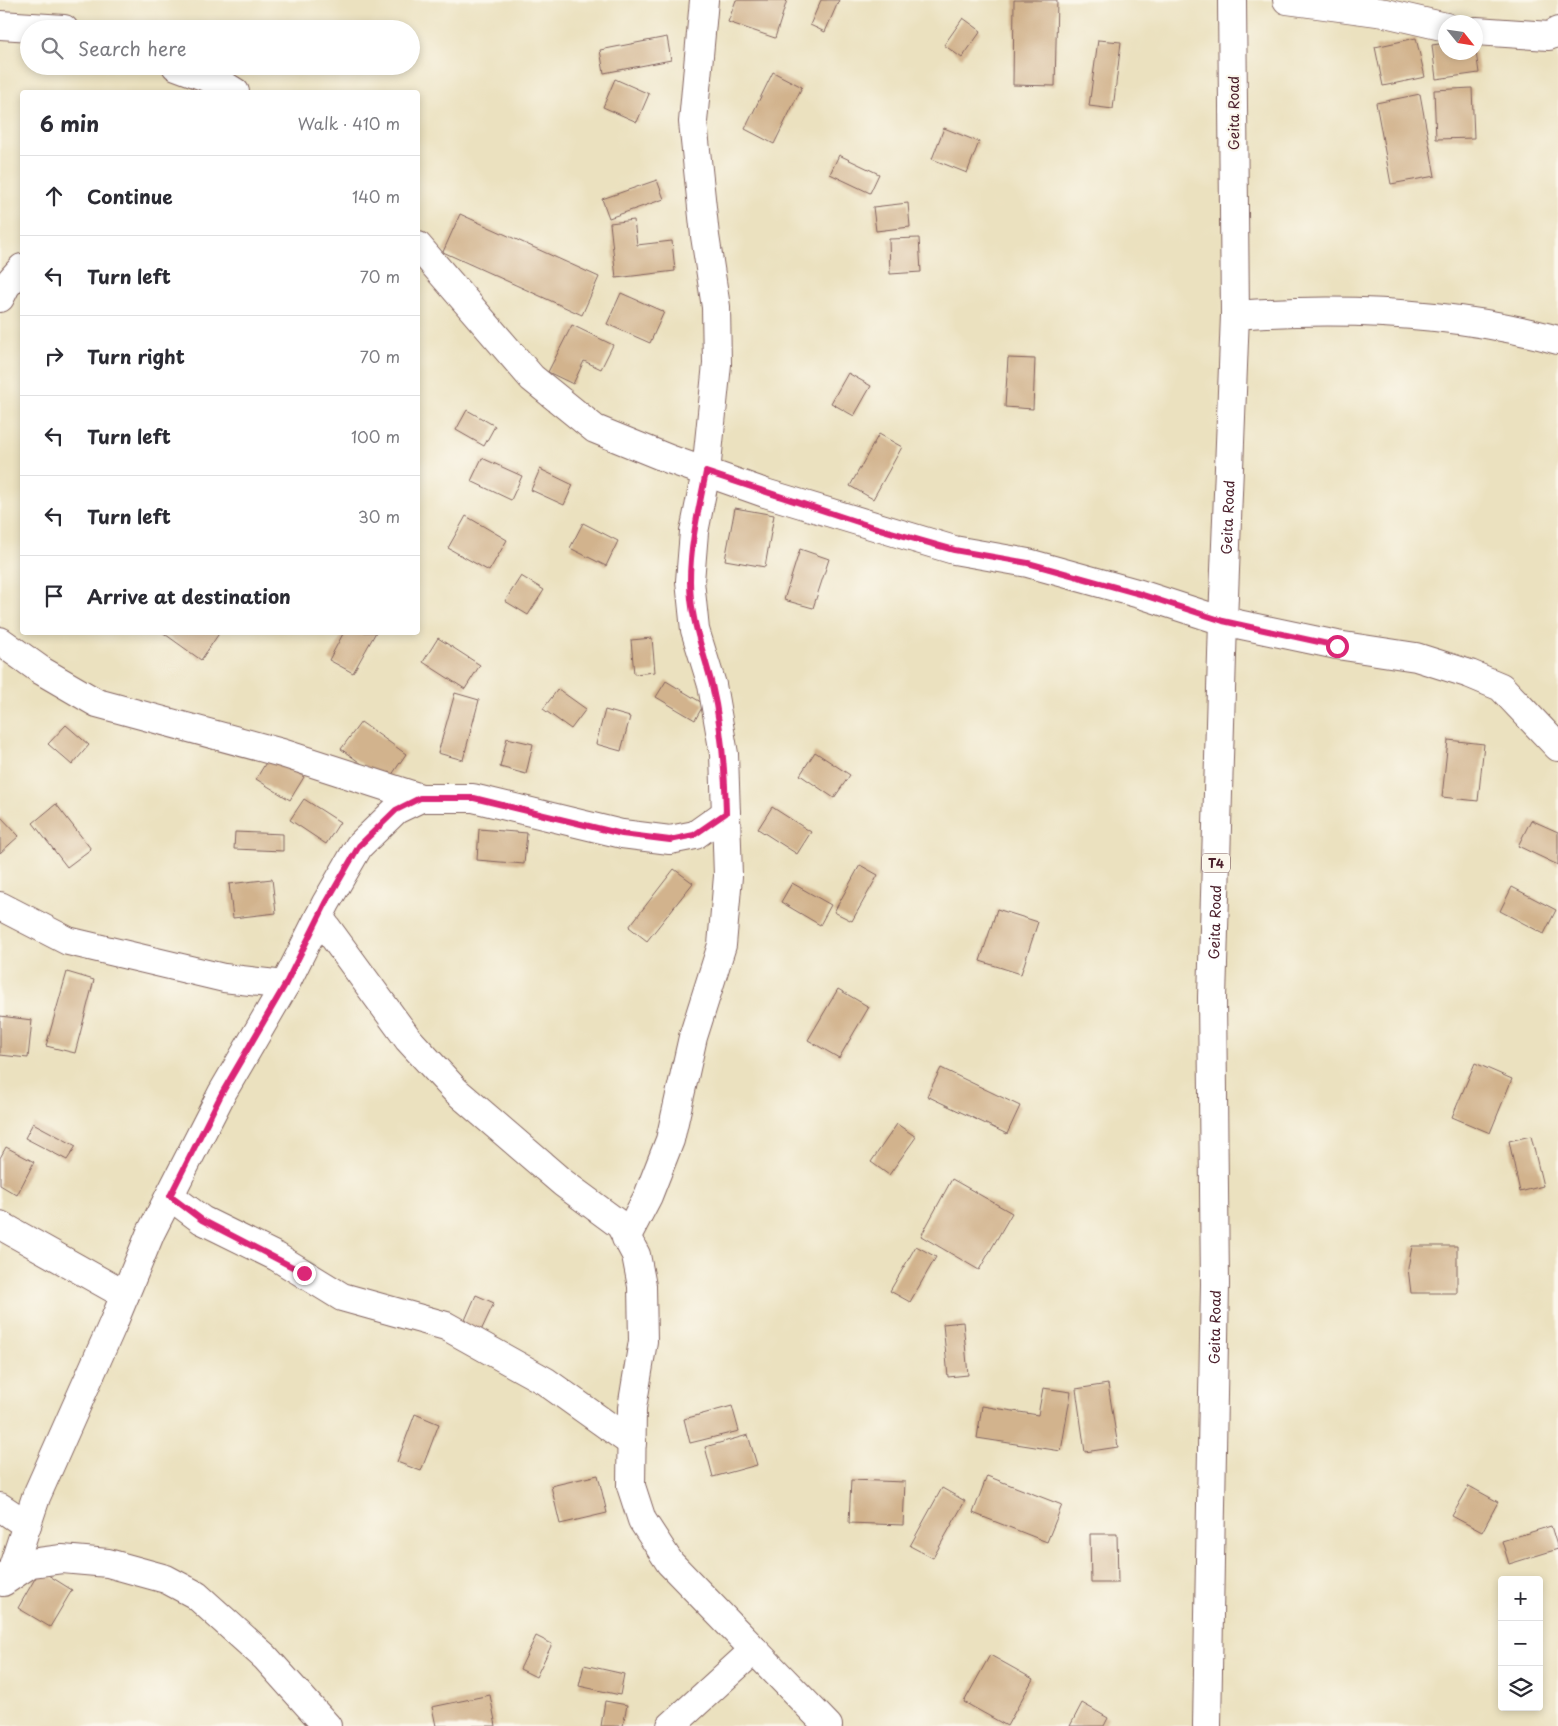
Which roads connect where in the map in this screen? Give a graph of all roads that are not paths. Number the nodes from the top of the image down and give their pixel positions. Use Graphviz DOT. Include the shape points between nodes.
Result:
graph roads {
  1 [pos="704,0"];
  2 [pos="1232,0"];
  3 [pos="1287,0"];
  4 [pos="0,25"];
  5 [pos="1438,25"];
  6 [pos="20,26"];
  7 [pos="1483,31"];
  8 [pos="1558,31"];
  9 [pos="200,75"];
  10 [pos="232,90"];
  11 [pos="420,248"];
  12 [pos="20,270"];
  13 [pos="0,298"];
  14 [pos="1235,315"];
  15 [pos="1558,340"];
  16 [pos="706,472"];
  17 [pos="1223,621"];
  18 [pos="0,641"];
  19 [pos="1558,747"];
  20 [pos="420,798"];
  21 [pos="726,813"];
  22 [pos="0,906"];
  23 [pos="319,917"];
  24 [pos="285,985"];
  25 [pos="170,1196"];
  26 [pos="0,1225"];
  27 [pos="626,1238"];
  28 [pos="125,1295"];
  29 [pos="632,1443"];
  30 [pos="0,1507"];
  31 [pos="27,1525"];
  32 [pos="5,1581"];
  33 [pos="754,1650"];
  34 [pos="327,1726"];
  35 [pos="671,1726"];
  36 [pos="828,1726"];
  37 [pos="1207,1726"];
  1 -- 16 [label="main road" via="694,122 705,236 716,307 717,364"];
  2 -- 14 [label="main road, Geita Road / T4"];
  3 -- 5 [label="main road" via="1385,13"];
  4 -- 6 [label="main road"];
  7 -- 8 [label="main road" via="1549,36"];
  9 -- 10 [label="main road"];
  11 -- 16 [label="main road" via="532,378 596,429"];
  12 -- 13 [label="main road"];
  14 -- 15 [label="main road" via="1306,310 1454,318 1516,328"];
  14 -- 17 [label="main road, Geita Road / T4"];
  16 -- 17 [label="main road" via="873,527 954,550 1028,563"];
  16 -- 21 [label="main road" via="694,532 690,582 695,630 712,685 724,754"];
  17 -- 19 [label="main road" via="1337,646 1416,657 1470,674 1501,687"];
  17 -- 37 [label="main road, Geita Road / T4" via="1212,998 1215,1284"];
  18 -- 20 [label="main road" via="42,672 97,703 282,753"];
  20 -- 21 [label="main road" via="474,798 622,834 670,840 694,835"];
  20 -- 23 [label="main road" via="396,810 359,846"];
  21 -- 27 [label="main road" via="728,876 722,946 693,1037 670,1140 648,1196"];
  22 -- 24 [label="main road" via="68,941 224,978"];
  23 -- 24 [label="main road"];
  23 -- 27 [label="main road" via="408,1039 455,1090 563,1183 620,1225"];
  24 -- 25 [label="main road" via="222,1093"];
  25 -- 28 [label="main road"];
  25 -- 29 [label="main road" via="202,1220 277,1257 342,1296 446,1326 545,1381"];
  26 -- 28 [label="main road"];
  27 -- 29 [label="main road" via="636,1255 642,1286 644,1340 632,1408"];
  28 -- 31 [label="main road" via="36,1497"];
  29 -- 33 [label="main road" via="631,1486 642,1520 670,1562"];
  30 -- 31 [label="main road"];
  31 -- 32 [label="main road"];
  32 -- 34 [label="main road" via="31,1562 62,1559 108,1563 166,1579 196,1595 265,1657"];
  33 -- 35 [label="main road"];
  33 -- 36 [label="main road"];
}
